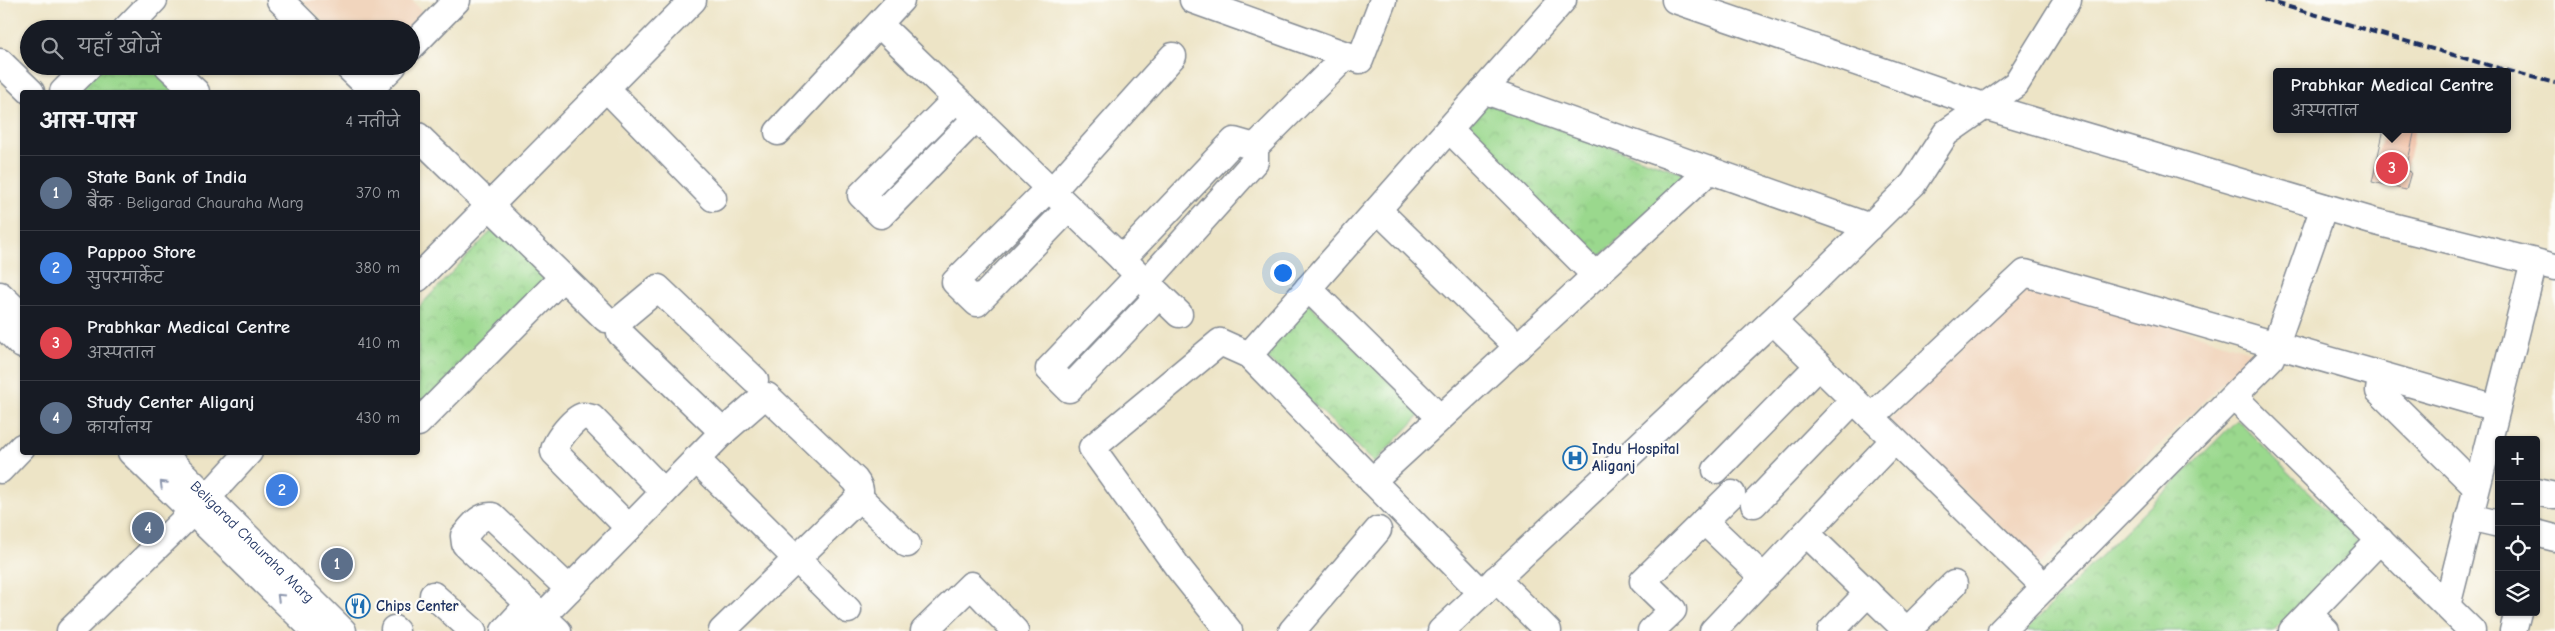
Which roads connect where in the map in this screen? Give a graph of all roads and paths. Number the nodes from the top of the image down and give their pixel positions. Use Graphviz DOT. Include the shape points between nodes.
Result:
graph roads {
  1 [pos="154,0"];
  2 [pos="280,0"];
  3 [pos="457,0"];
  4 [pos="693,0"];
  5 [pos="901,0"];
  6 [pos="1193,0"];
  7 [pos="1383,0"];
  8 [pos="1563,0"];
  9 [pos="1676,0"];
  10 [pos="2068,0"];
  11 [pos="1253,10"];
  12 [pos="135,20"];
  13 [pos="300,20"];
  14 [pos="879,24"];
  15 [pos="420,38"];
  16 [pos="1347,55"];
  17 [pos="1172,56"];
  18 [pos="0,62"];
  19 [pos="80,75"];
  20 [pos="178,75"];
  21 [pos="355,75"];
  22 [pos="384,75"];
  23 [pos="606,88"];
  24 [pos="29,90"];
  25 [pos="65,90"];
  26 [pos="194,90"];
  27 [pos="369,90"];
  28 [pos="371,90"];
  29 [pos="1483,90"];
  30 [pos="956,99"];
  31 [pos="1984,106"];
  32 [pos="976,118"];
  33 [pos="1449,129"];
  34 [pos="778,132"];
  35 [pos="420,138"];
  36 [pos="1255,148"];
  37 [pos="1710,170"];
  38 [pos="1056,196"];
  39 [pos="713,198"];
  40 [pos="489,206"];
  41 [pos="2324,207"];
  42 [pos="1378,210"];
  43 [pos="1870,227"];
  44 [pos="2544,264"];
  45 [pos="420,276"];
  46 [pos="1596,276"];
  47 [pos="562,277"];
  48 [pos="1142,278"];
  49 [pos="1308,288"];
  50 [pos="0,295"];
  51 [pos="20,314"];
  52 [pos="1179,314"];
  53 [pos="606,320"];
  54 [pos="1773,321"];
  55 [pos="0,323"];
  56 [pos="20,343"];
  57 [pos="2276,346"];
  58 [pos="1518,347"];
  59 [pos="1249,355"];
  60 [pos="1819,365"];
  61 [pos="2381,376"];
  62 [pos="755,380"];
  63 [pos="2234,397"];
  64 [pos="1862,408"];
  65 [pos="2496,408"];
  66 [pos="1440,418"];
  67 [pos="420,421"];
  68 [pos="723,432"];
  69 [pos="1894,440"];
  70 [pos="20,449"];
  71 [pos="135,455"];
  72 [pos="163,455"];
  73 [pos="246,455"];
  74 [pos="696,459"];
  75 [pos="0,470"];
  76 [pos="1716,470"];
  77 [pos="1372,481"];
  78 [pos="2484,483"];
  79 [pos="664,492"];
  80 [pos="2540,493"];
  81 [pos="2555,496"];
  82 [pos="859,497"];
  83 [pos="199,505"];
  84 [pos="2469,517"];
  85 [pos="1704,521"];
  86 [pos="2495,523"];
  87 [pos="629,528"];
  88 [pos="1378,530"];
  89 [pos="1806,533"];
  90 [pos="2540,534"];
  91 [pos="2555,538"];
  92 [pos="2380,540"];
  93 [pos="906,544"];
  94 [pos="797,559"];
  95 [pos="1764,578"];
  96 [pos="1954,584"];
  97 [pos="1489,586"];
  98 [pos="2045,587"];
  99 [pos="569,589"];
  100 [pos="1868,593"];
  101 [pos="433,595"];
  102 [pos="2447,606"];
  103 [pos="848,610"];
  104 [pos="2517,616"];
  105 [pos="539,620"];
  106 [pos="2309,625"];
  107 [pos="70,631"];
  108 [pos="315,631"];
  109 [pos="343,631"];
  110 [pos="473,631"];
  111 [pos="504,631"];
  112 [pos="722,631"];
  113 [pos="924,631"];
  114 [pos="1015,631"];
  115 [pos="1229,631"];
  116 [pos="1292,631"];
  117 [pos="1440,631"];
  118 [pos="1548,631"];
  119 [pos="1651,631"];
  120 [pos="1713,631"];
  121 [pos="1831,631"];
  122 [pos="1907,631"];
  123 [pos="2001,631"];
  124 [pos="2472,631"];
  125 [pos="2513,631"];
  1 -- 12 [label="street"];
  2 -- 13 [label="street"];
  3 -- 15 [label="street"];
  4 -- 23 [label="street"];
  5 -- 14 [label="street"];
  6 -- 11 [label="street"];
  7 -- 16 [label="street" via="1360,60"];
  8 -- 29 [label="street"];
  9 -- 31 [label="street"];
  10 -- 31 [label="street" via="2016,84"];
  11 -- 16 [label="street"];
  14 -- 30 [label="street"];
  14 -- 34 [label="street"];
  16 -- 36 [label="street"];
  17 -- 38 [label="street"];
  18 -- 24 [label="street"];
  19 -- 25 [label="street"];
  20 -- 26 [label="street"];
  21 -- 27 [label="street"];
  22 -- 28 [label="street"];
  23 -- 39 [label="street"];
  23 -- 40 [label="street"];
  29 -- 33 [label="street"];
  29 -- 37 [label="street"];
  30 -- 32 [label="street"];
  30 -- 32 [label="street" via="862,195 881,215"];
  31 -- 41 [label="street"];
  31 -- 43 [label="street" via="1946,132 1913,184"];
  32 -- 38 [label="street"];
  33 -- 42 [label="street"];
  33 -- 46 [label="street"];
  35 -- 40 [label="street"];
  36 -- 48 [label="street" via="1255,161"];
  36 -- 48 [label="street" via="1234,141"];
  37 -- 43 [label="street"];
  37 -- 46 [label="street"];
  38 -- 48 [label="street"];
  40 -- 45 [label="street"];
  40 -- 47 [label="street"];
  41 -- 44 [label="street"];
  41 -- 57 [label="street"];
  42 -- 49 [label="street"];
  42 -- 58 [label="street"];
  43 -- 54 [label="street"];
  44 -- 65 [label="street"];
  46 -- 58 [label="street"];
  47 -- 53 [label="street"];
  47 -- 67 [label="street"];
  48 -- 52 [label="street"];
  49 -- 59 [label="street"];
  49 -- 66 [label="street"];
  50 -- 51 [label="street"];
  54 -- 60 [label="street"];
  54 -- 97 [label="street"];
  55 -- 56 [label="street"];
  57 -- 61 [label="street"];
  57 -- 63 [label="street" via="2270,358"];
  57 -- 64 [label="street" via="2025,273"];
  58 -- 66 [label="street"];
  59 -- 77 [label="street"];
  59 -- 115 [label="street" via="1220,342 1092,448 1177,566"];
  60 -- 64 [label="street"];
  60 -- 76 [label="street"];
  61 -- 65 [label="street"];
  61 -- 78 [label="street" via="2379,391"];
  62 -- 68 [label="street" via="658,288 622,318 620,333"];
  63 -- 92 [label="street"];
  63 -- 98 [label="street"];
  64 -- 69 [label="street"];
  64 -- 85 [label="street" via="1743,499"];
  65 -- 78 [label="street"];
  66 -- 77 [label="street"];
  68 -- 74 [label="street"];
  68 -- 82 [label="street" via="763,396 770,398 855,480 860,487"];
  69 -- 89 [label="street"];
  69 -- 98 [label="street"];
  70 -- 75 [label="street"];
  83 -- 71 [label="street, one-way"];
  72 -- 83 [label="street, Beligarad Chauraha Marg"];
  73 -- 83 [label="street"];
  74 -- 79 [label="street"];
  74 -- 94 [label="street"];
  77 -- 97 [label="street"];
  78 -- 84 [label="street"];
  79 -- 87 [label="street"];
  79 -- 87 [label="street" via="592,418 578,418 554,444 554,452"];
  80 -- 81 [label="street"];
  82 -- 93 [label="street"];
  82 -- 94 [label="street"];
  83 -- 107 [label="street"];
  108 -- 83 [label="street, one-way"];
  83 -- 109 [label="street, Beligarad Chauraha Marg"];
  84 -- 86 [label="street"];
  84 -- 102 [label="street"];
  85 -- 95 [label="street"];
  85 -- 119 [label="street" via="1643,581 1673,610"];
  87 -- 99 [label="street"];
  88 -- 116 [label="street"];
  89 -- 95 [label="street"];
  89 -- 100 [label="street"];
  90 -- 91 [label="street"];
  92 -- 102 [label="street"];
  92 -- 106 [label="street"];
  94 -- 103 [label="street"];
  94 -- 112 [label="street"];
  95 -- 120 [label="street"];
  96 -- 122 [label="street"];
  97 -- 117 [label="street"];
  97 -- 118 [label="street"];
  98 -- 123 [label="street"];
  99 -- 105 [label="street"];
  99 -- 105 [label="street" via="497,519 486,516 480,519 464,536 465,544"];
  100 -- 121 [label="street"];
  100 -- 122 [label="street"];
  101 -- 110 [label="street"];
  102 -- 124 [label="street"];
  104 -- 125 [label="street"];
  105 -- 111 [label="street"];
  113 -- 114 [label="street" via="971,585"];
}
